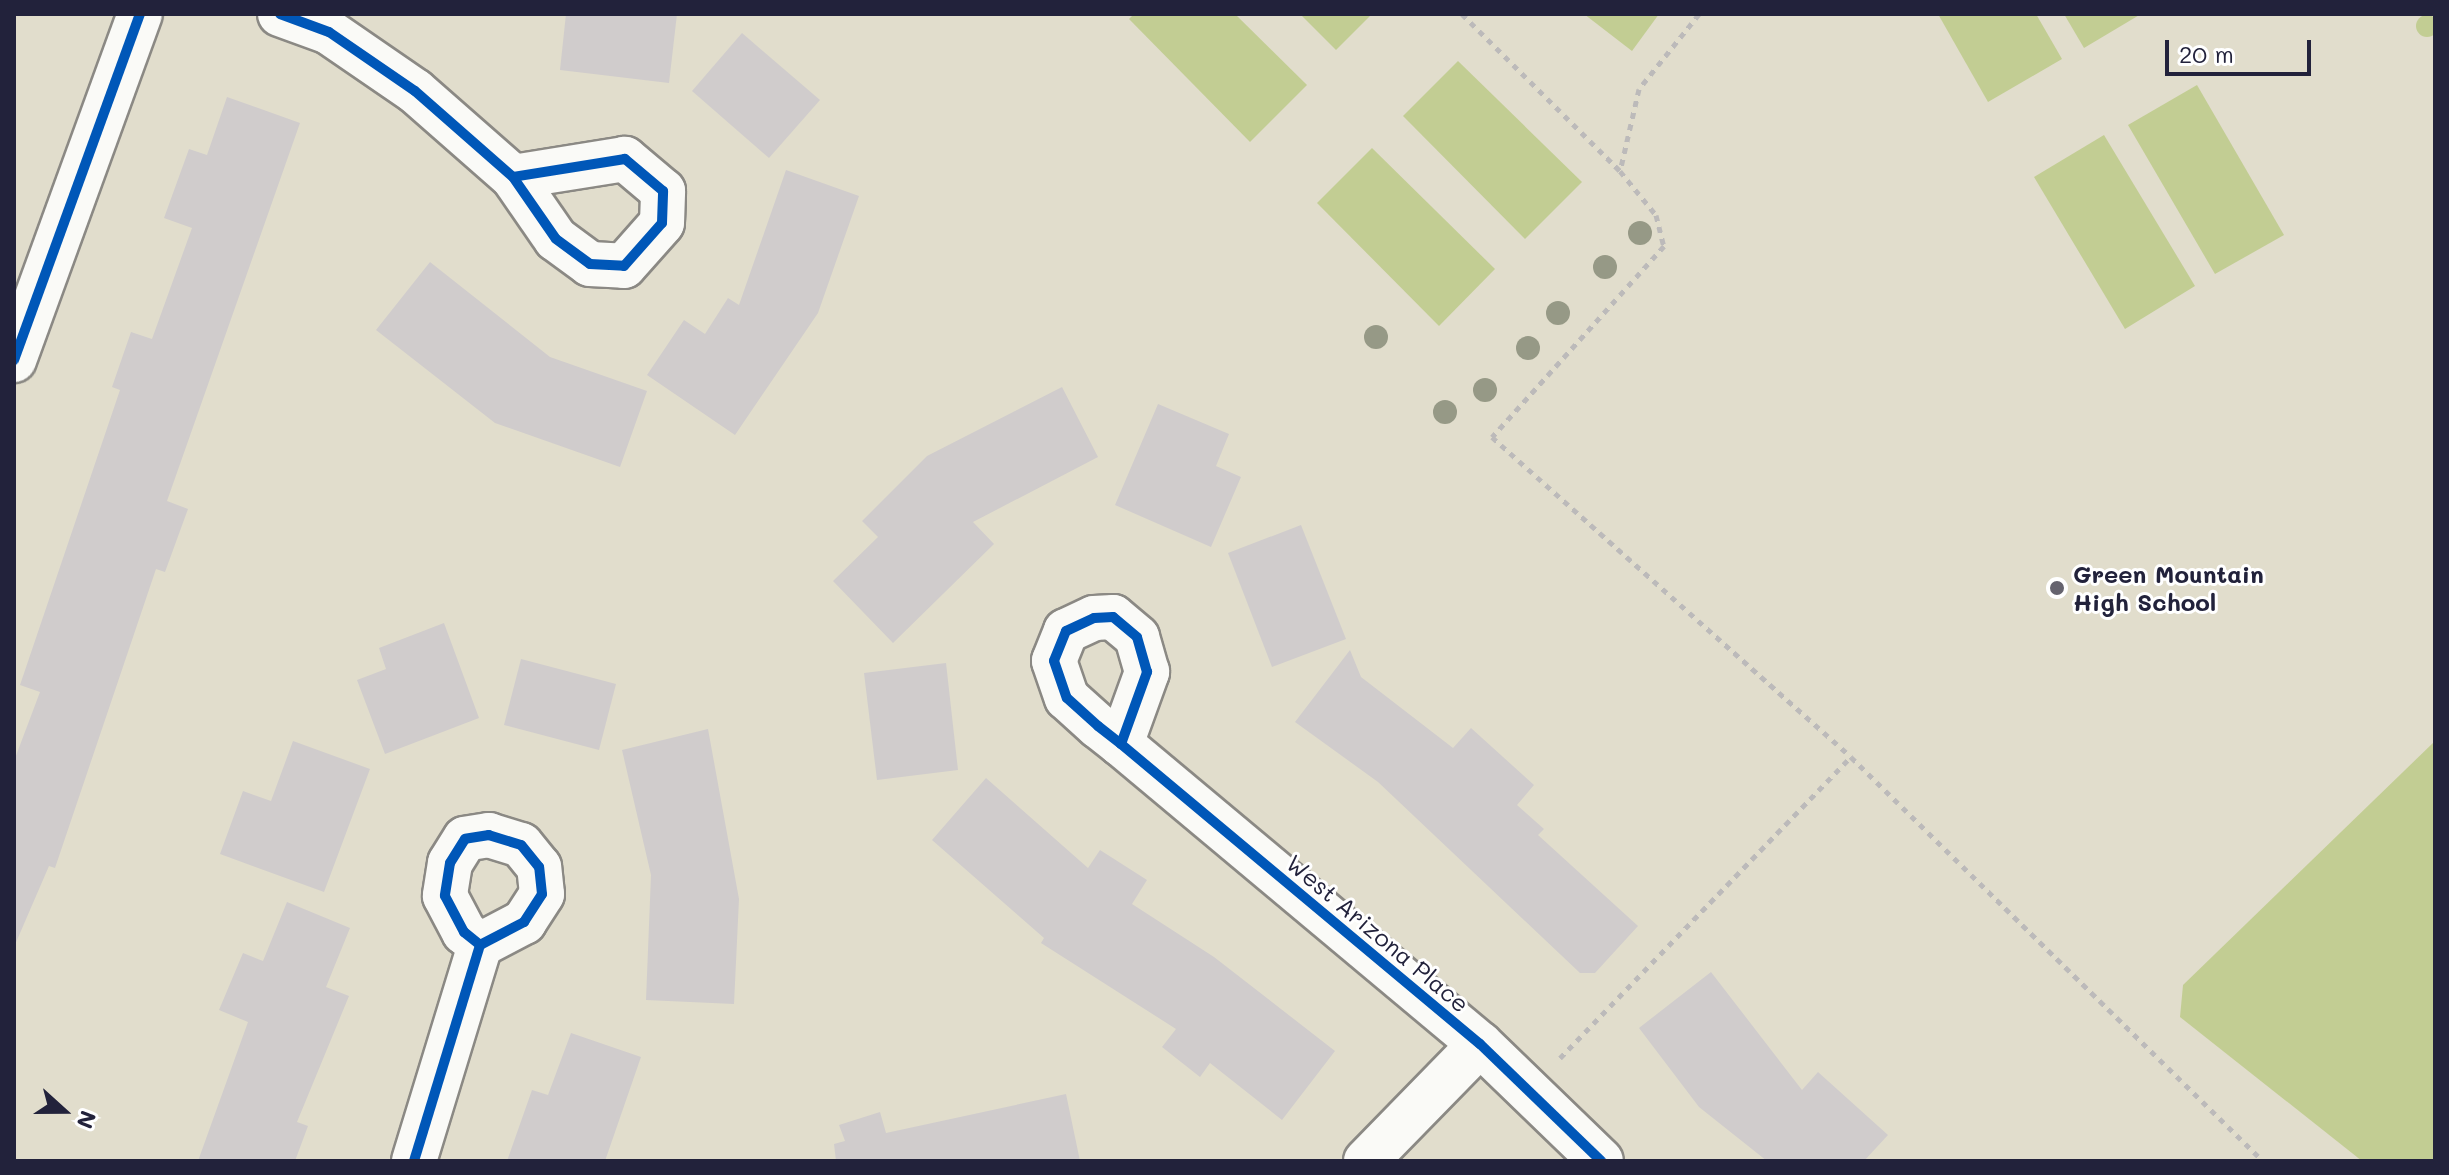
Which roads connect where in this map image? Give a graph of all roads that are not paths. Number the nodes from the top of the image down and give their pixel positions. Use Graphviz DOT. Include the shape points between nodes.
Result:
graph roads {
  1 [pos="140,14"];
  2 [pos="280,14"];
  3 [pos="513,177"];
  4 [pos="14,360"];
  5 [pos="1121,744"];
  6 [pos="480,945"];
  7 [pos="1480,1044"];
  8 [pos="414,1161"];
  9 [pos="1366,1161"];
  10 [pos="1601,1161"];
  1 -- 4 [label="street"];
  2 -- 3 [label="street" via="329,32 415,91"];
  5 -- 7 [label="street, West Arizona Place"];
  6 -- 8 [label="street"];
  7 -- 9 [label="street"];
  7 -- 10 [label="street, West Arizona Place"];
}
